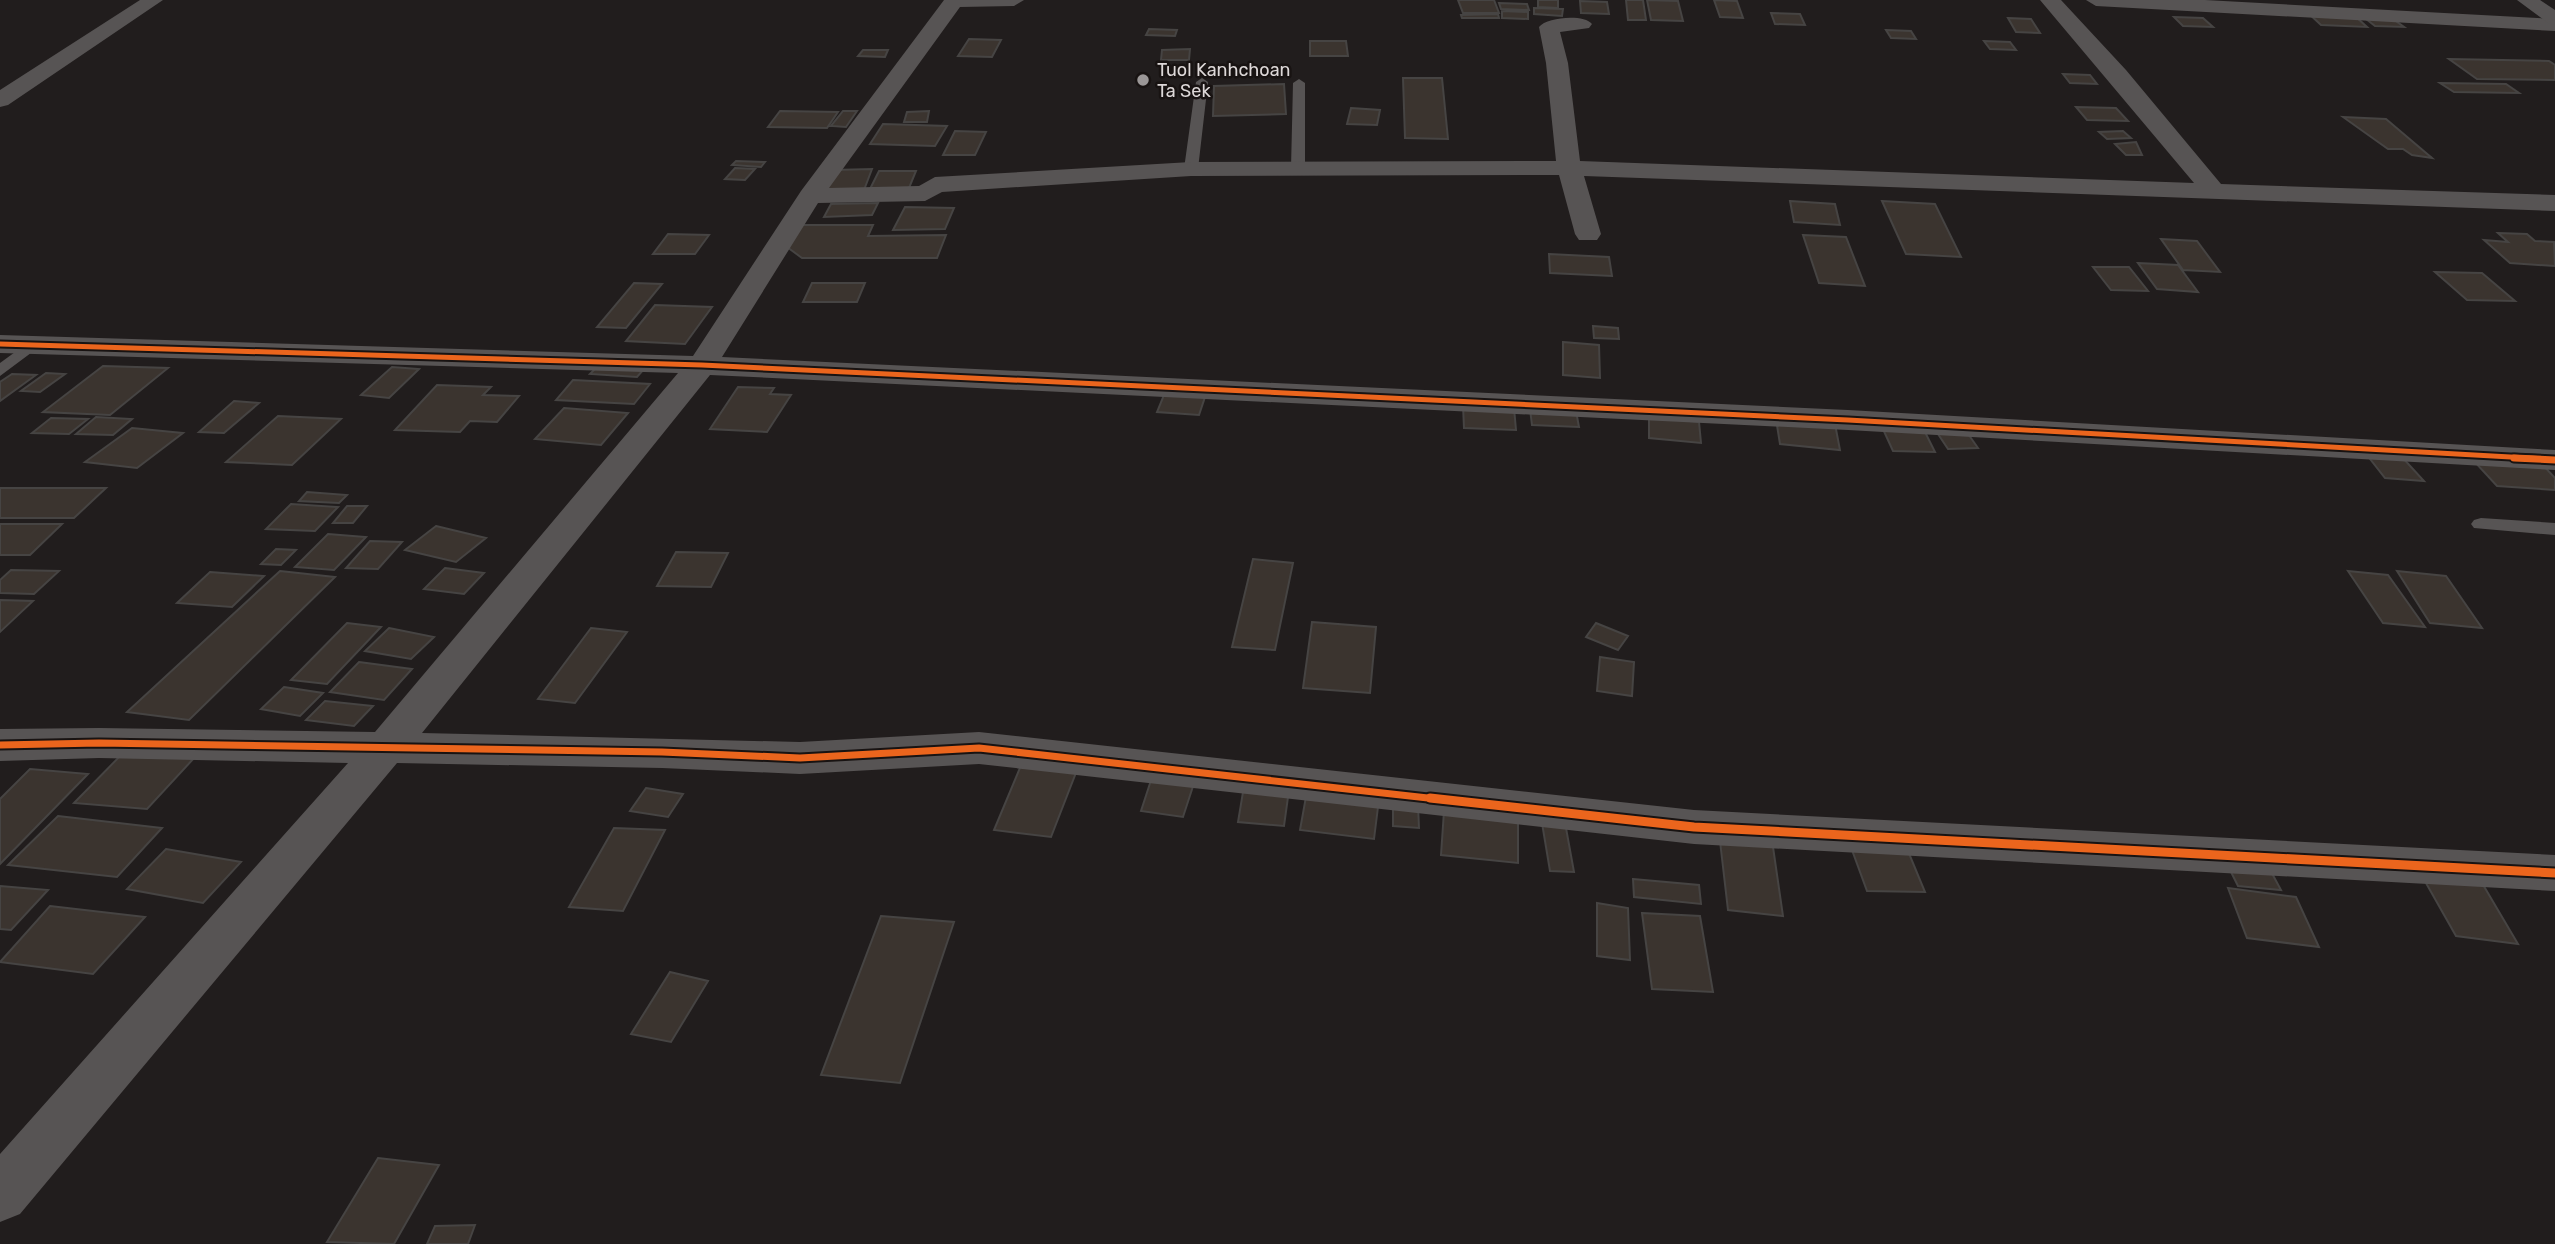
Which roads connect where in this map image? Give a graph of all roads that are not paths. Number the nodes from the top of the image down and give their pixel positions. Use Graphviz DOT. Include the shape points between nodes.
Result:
graph roads {
  1 [pos="153,0"];
  2 [pos="1014,0"];
  3 [pos="2050,0"];
  4 [pos="2096,0"];
  5 [pos="2527,0"];
  6 [pos="954,1"];
  7 [pos="2555,22"];
  8 [pos="1581,24"];
  9 [pos="1202,82"];
  10 [pos="1299,83"];
  11 [pos="0,100"];
  12 [pos="1298,168"];
  13 [pos="1569,168"];
  14 [pos="1191,169"];
  15 [pos="2215,192"];
  16 [pos="810,195"];
  17 [pos="2555,203"];
  18 [pos="1588,234"];
  19 [pos="0,344"];
  20 [pos="33,344"];
  21 [pos="702,365"];
  22 [pos="0,371"];
  23 [pos="2555,460"];
  24 [pos="2481,524"];
  25 [pos="2555,529"];
  26 [pos="0,745"];
  27 [pos="384,750"];
  28 [pos="2555,873"];
  29 [pos="0,1195"];
  1 -- 11 [label="street"];
  2 -- 6 [label="street"];
  3 -- 15 [label="street"];
  4 -- 7 [label="street"];
  5 -- 7 [label="street"];
  6 -- 16 [label="street"];
  8 -- 13 [label="street" via="1549,27"];
  9 -- 14 [label="lane"];
  10 -- 12 [label="lane"];
  12 -- 13 [label="street"];
  12 -- 14 [label="street"];
  13 -- 15 [label="street"];
  13 -- 18 [label="street"];
  14 -- 16 [label="street" via="935,185 925,193"];
  15 -- 17 [label="street"];
  16 -- 21 [label="street"];
  19 -- 20 [label="street"];
  20 -- 21 [label="street"];
  20 -- 22 [label="lane"];
  21 -- 23 [label="street" via="1849,420"];
  21 -- 27 [label="street"];
  24 -- 25 [label="lane"];
  26 -- 27 [label="street"];
  27 -- 28 [label="street" via="662,751 800,758 979,748 1694,827"];
  27 -- 29 [label="street"];
}
